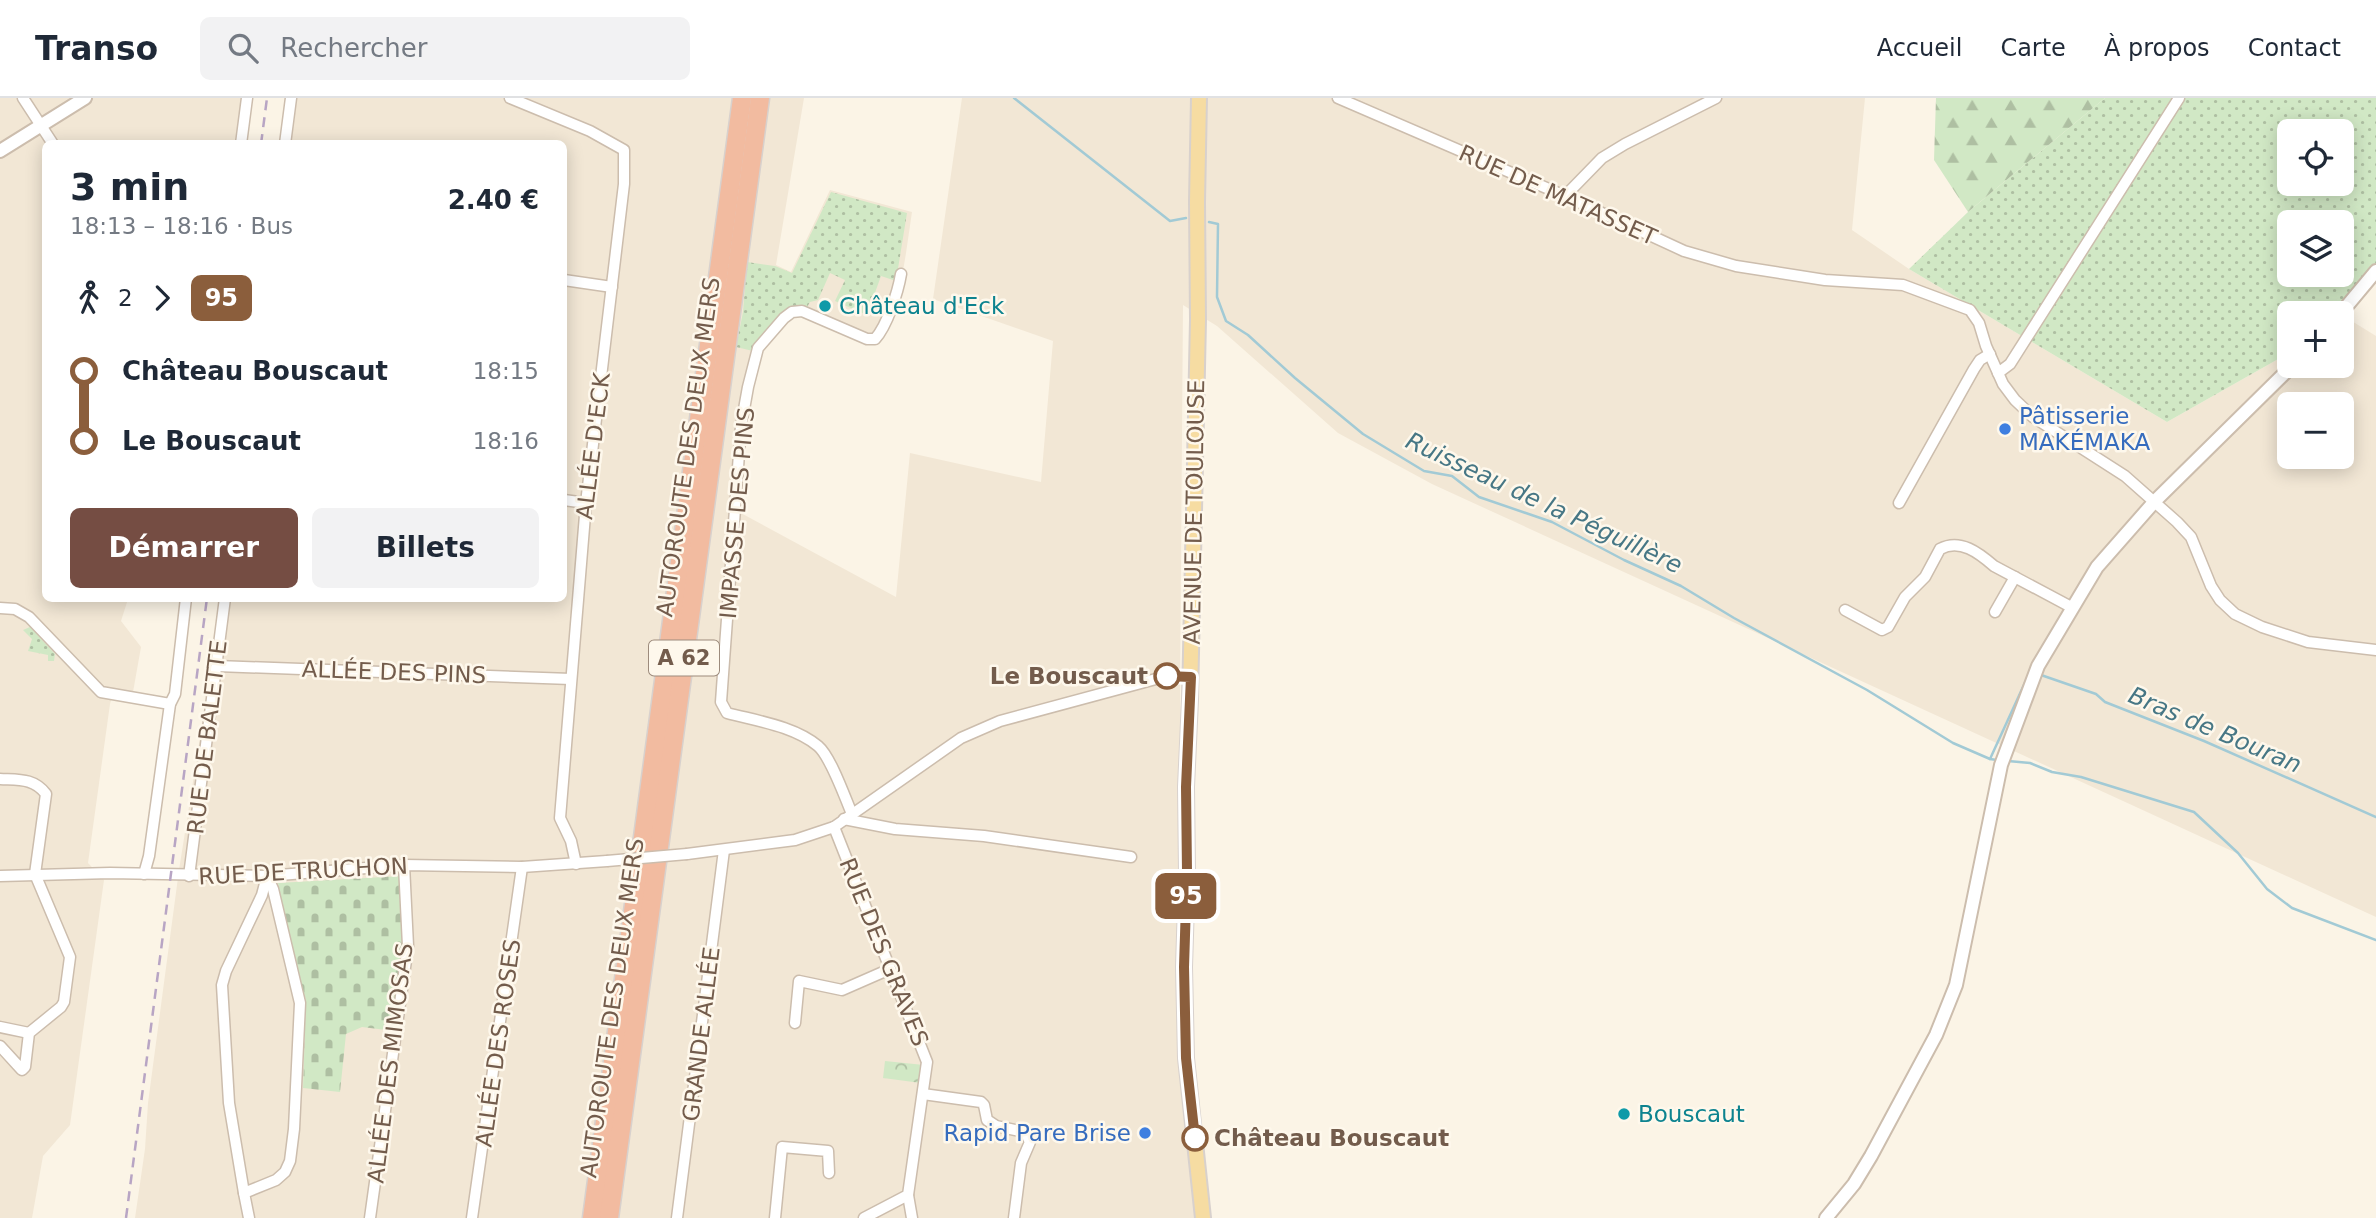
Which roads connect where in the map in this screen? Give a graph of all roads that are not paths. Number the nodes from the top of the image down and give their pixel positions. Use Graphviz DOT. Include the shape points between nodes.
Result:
graph roads {
  1 [pos="23,98"];
  2 [pos="85,98"];
  3 [pos="247,98"];
  4 [pos="291,98"];
  5 [pos="510,98"];
  6 [pos="742,98"];
  7 [pos="760,98"];
  8 [pos="1199,98"];
  9 [pos="1338,98"];
  10 [pos="1716,98"];
  11 [pos="2179,98"];
  12 [pos="41,126"];
  13 [pos="50,140"];
  14 [pos="242,140"];
  15 [pos="286,140"];
  16 [pos="0,151"];
  17 [pos="1565,196"];
  18 [pos="2376,271"];
  19 [pos="901,274"];
  20 [pos="567,281"];
  21 [pos="612,287"];
  22 [pos="2352,301"];
  23 [pos="1990,354"];
  24 [pos="1998,373"];
  25 [pos="2280,378"];
  26 [pos="567,500"];
  27 [pos="2155,501"];
  28 [pos="586,503"];
  29 [pos="1899,503"];
  30 [pos="2015,577"];
  31 [pos="186,602"];
  32 [pos="225,602"];
  33 [pos="0,608"];
  34 [pos="2073,608"];
  35 [pos="1844,610"];
  36 [pos="1995,612"];
  37 [pos="2376,650"];
  38 [pos="217,666"];
  39 [pos="1191,677"];
  40 [pos="571,679"];
  41 [pos="170,704"];
  42 [pos="0,779"];
  43 [pos="848,817"];
  44 [pos="834,827"];
  45 [pos="724,850"];
  46 [pos="1131,857"];
  47 [pos="576,864"];
  48 [pos="404,865"];
  49 [pos="522,867"];
  50 [pos="35,874"];
  51 [pos="144,874"];
  52 [pos="0,876"];
  53 [pos="189,876"];
  54 [pos="267,876"];
  55 [pos="890,969"];
  56 [pos="794,1023"];
  57 [pos="0,1027"];
  58 [pos="29,1032"];
  59 [pos="0,1046"];
  60 [pos="923,1094"];
  61 [pos="829,1173"];
  62 [pos="244,1193"];
  63 [pos="908,1195"];
  64 [pos="249,1218"];
  65 [pos="370,1218"];
  66 [pos="472,1218"];
  67 [pos="592,1218"];
  68 [pos="609,1218"];
  69 [pos="677,1218"];
  70 [pos="775,1218"];
  71 [pos="864,1218"];
  72 [pos="912,1218"];
  73 [pos="1014,1218"];
  74 [pos="1203,1218"];
  75 [pos="1826,1218"];
  1 -- 12 [label="street"];
  2 -- 12 [label="street"];
  3 -- 14 [label="street"];
  4 -- 15 [label="street"];
  5 -- 21 [label="street, ALLÉE D'ECK" via="624,150"];
  6 -- 67 [label="highway, AUTOROUTE DES DEUX MERS / A 62"];
  7 -- 68 [label="highway, AUTOROUTE DES DEUX MERS / A 62"];
  8 -- 39 [label="main road, AVENUE DE TOULOUSE"];
  9 -- 17 [label="street, RUE DE MATASSET"];
  10 -- 17 [label="street" via="1602,158"];
  11 -- 24 [label="street" via="2010,364"];
  12 -- 13 [label="street"];
  12 -- 16 [label="street"];
  17 -- 23 [label="street, RUE DE MATASSET" via="1684,251 1736,266 1825,280 1903,285 1970,310"];
  18 -- 22 [label="street"];
  19 -- 43 [label="street, IMPASSE DES PINS" via="874,339 802,311 784,318 758,348 741,426 721,702 727,713 793,732 820,747 838,779"];
  20 -- 21 [label="street"];
  21 -- 28 [label="street, ALLÉE D'ECK"];
  23 -- 24 [label="street, RUE DE MATASSET"];
  23 -- 29 [label="street" via="1974,369"];
  24 -- 27 [label="street, RUE DE MATASSET" via="2015,400 2033,417 2125,476"];
  25 -- 27 [label="street"];
  26 -- 28 [label="street"];
  27 -- 34 [label="street" via="2097,567"];
  27 -- 37 [label="street, RUE DE MATASSET" via="2191,537 2211,586 2235,614 2308,642"];
  28 -- 40 [label="street, ALLÉE D'ECK"];
  30 -- 34 [label="street"];
  30 -- 35 [label="street" via="1964,546 1947,545 1905,597 1888,627 1882,630"];
  30 -- 36 [label="street"];
  31 -- 41 [label="street"];
  32 -- 38 [label="street, RUE DE BALETTE"];
  33 -- 41 [label="street" via="29,617 101,692"];
  34 -- 75 [label="street" via="2038,666 2001,765 1956,985 1937,1035 1871,1156"];
  38 -- 40 [label="street, ALLÉE DES PINS"];
  38 -- 53 [label="street, RUE DE BALETTE"];
  39 -- 43 [label="street" via="1167,676 999,721 961,738"];
  39 -- 74 [label="main road, AVENUE DE TOULOUSE" via="1186,787 1186,1058"];
  40 -- 47 [label="street, ALLÉE D'ECK" via="561,818"];
  41 -- 51 [label="street"];
  42 -- 50 [label="street" via="30,780 47,794"];
  43 -- 44 [label="street"];
  43 -- 46 [label="street" via="895,829 984,836"];
  44 -- 45 [label="street" via="795,840"];
  44 -- 55 [label="street, RUE DES GRAVES"];
  45 -- 47 [label="street, RUE DE TRUCHON, bridge"];
  45 -- 69 [label="street, GRANDE ALLÉE"];
  47 -- 49 [label="street, RUE DE TRUCHON"];
  48 -- 49 [label="street, RUE DE TRUCHON"];
  48 -- 54 [label="street, RUE DE TRUCHON"];
  48 -- 65 [label="street, ALLÉE DES MIMOSAS" via="408,946"];
  49 -- 66 [label="street, ALLÉE DES ROSES"];
  50 -- 51 [label="street, RUE DE TRUCHON"];
  50 -- 52 [label="street, RUE DE TRUCHON"];
  50 -- 58 [label="street" via="69,957 64,1002"];
  51 -- 53 [label="street, RUE DE TRUCHON"];
  53 -- 54 [label="street, RUE DE TRUCHON"];
  54 -- 62 [label="street" via="222,985 229,1103"];
  54 -- 62 [label="street" via="300,1003 294,1129 285,1172"];
  55 -- 56 [label="street" via="842,990 799,981"];
  55 -- 60 [label="street, RUE DES GRAVES" via="927,1062"];
  57 -- 58 [label="street"];
  58 -- 59 [label="street" via="22,1070"];
  60 -- 63 [label="street, RUE DES GRAVES"];
  60 -- 73 [label="street" via="981,1102 992,1124 1029,1136"];
  61 -- 70 [label="street" via="828,1151 782,1147"];
  62 -- 64 [label="street"];
  63 -- 71 [label="street"];
  63 -- 72 [label="street, RUE DES GRAVES"];
}
